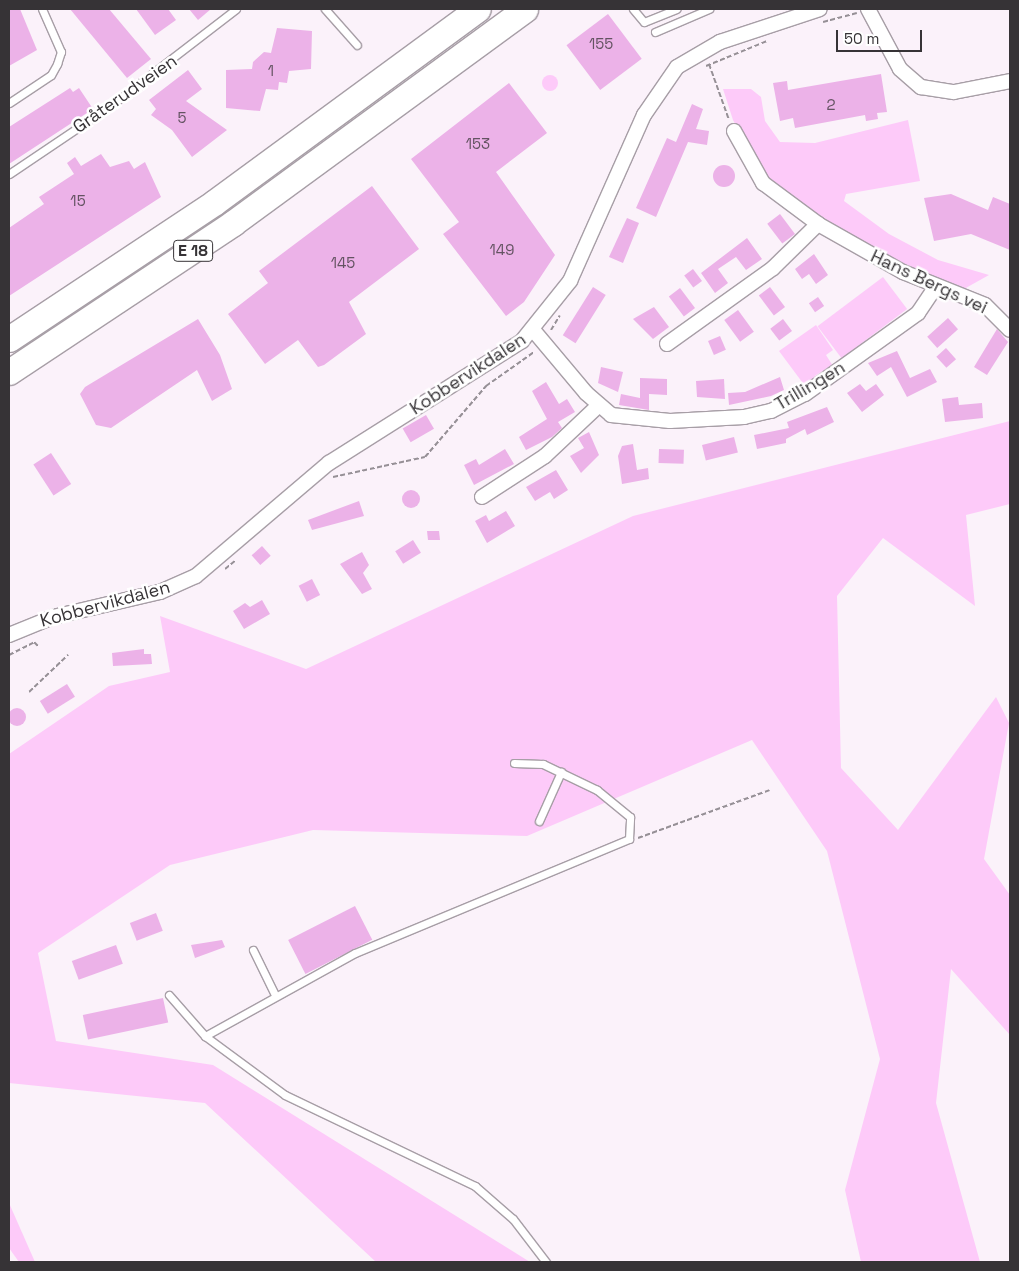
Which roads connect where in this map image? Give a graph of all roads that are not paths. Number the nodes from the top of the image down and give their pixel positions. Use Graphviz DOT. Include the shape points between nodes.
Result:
graph roads {
  1 [pos="42,9"];
  2 [pos="236,9"];
  3 [pos="325,9"];
  4 [pos="478,9"];
  5 [pos="530,9"];
  6 [pos="632,9"];
  7 [pos="676,9"];
  8 [pos="709,9"];
  9 [pos="820,9"];
  10 [pos="864,11"];
  11 [pos="517,15"];
  12 [pos="689,18"];
  13 [pos="655,32"];
  14 [pos="357,45"];
  15 [pos="1010,81"];
  16 [pos="9,103"];
  17 [pos="734,131"];
  18 [pos="9,174"];
  19 [pos="818,224"];
  20 [pos="936,286"];
  21 [pos="1010,330"];
  22 [pos="534,331"];
  23 [pos="9,339"];
  24 [pos="667,344"];
  25 [pos="9,372"];
  26 [pos="598,406"];
  27 [pos="482,496"];
  28 [pos="9,635"];
  29 [pos="514,763"];
  30 [pos="560,772"];
  31 [pos="539,821"];
  32 [pos="253,950"];
  33 [pos="169,995"];
  34 [pos="275,996"];
  35 [pos="205,1036"];
  36 [pos="546,1262"];
  1 -- 16 [label="lane" via="60,46 57,64 51,75"];
  2 -- 18 [label="lane, Gråterudveien" via="110,106"];
  3 -- 14 [label="lane"];
  4 -- 23 [label="highway, E 18" via="215,202"];
  5 -- 11 [label="highway"];
  6 -- 7 [label="lane" via="644,22"];
  7 -- 12 [label="lane"];
  8 -- 12 [label="lane"];
  9 -- 22 [label="street, Kobbervikdalen" via="720,42 677,67 644,115 570,281"];
  10 -- 15 [label="street" via="900,69 921,87 954,92"];
  11 -- 25 [label="highway, E 18" via="233,223"];
  12 -- 13 [label="lane"];
  17 -- 19 [label="street, Hans Bergs vei" via="763,183"];
  19 -- 20 [label="street, Hans Bergs vei"];
  19 -- 24 [label="street" via="773,268"];
  20 -- 21 [label="street, Hans Bergs vei" via="985,306"];
  20 -- 26 [label="street, Trillingen" via="927,304 907,322 805,394 771,411 744,417 670,421 620,417"];
  22 -- 26 [label="street, Trillingen"];
  22 -- 28 [label="street, Kobbervikdalen" via="328,463 196,576 160,592 54,617"];
  26 -- 27 [label="street" via="546,456"];
  29 -- 30 [label="lane" via="530,761"];
  30 -- 31 [label="lane"];
  30 -- 34 [label="lane" via="597,790 627,813 632,830 624,844 425,922"];
  32 -- 34 [label="lane"];
  33 -- 35 [label="lane"];
  34 -- 35 [label="lane"];
  35 -- 36 [label="lane" via="285,1095 475,1186 508,1214"];
}
